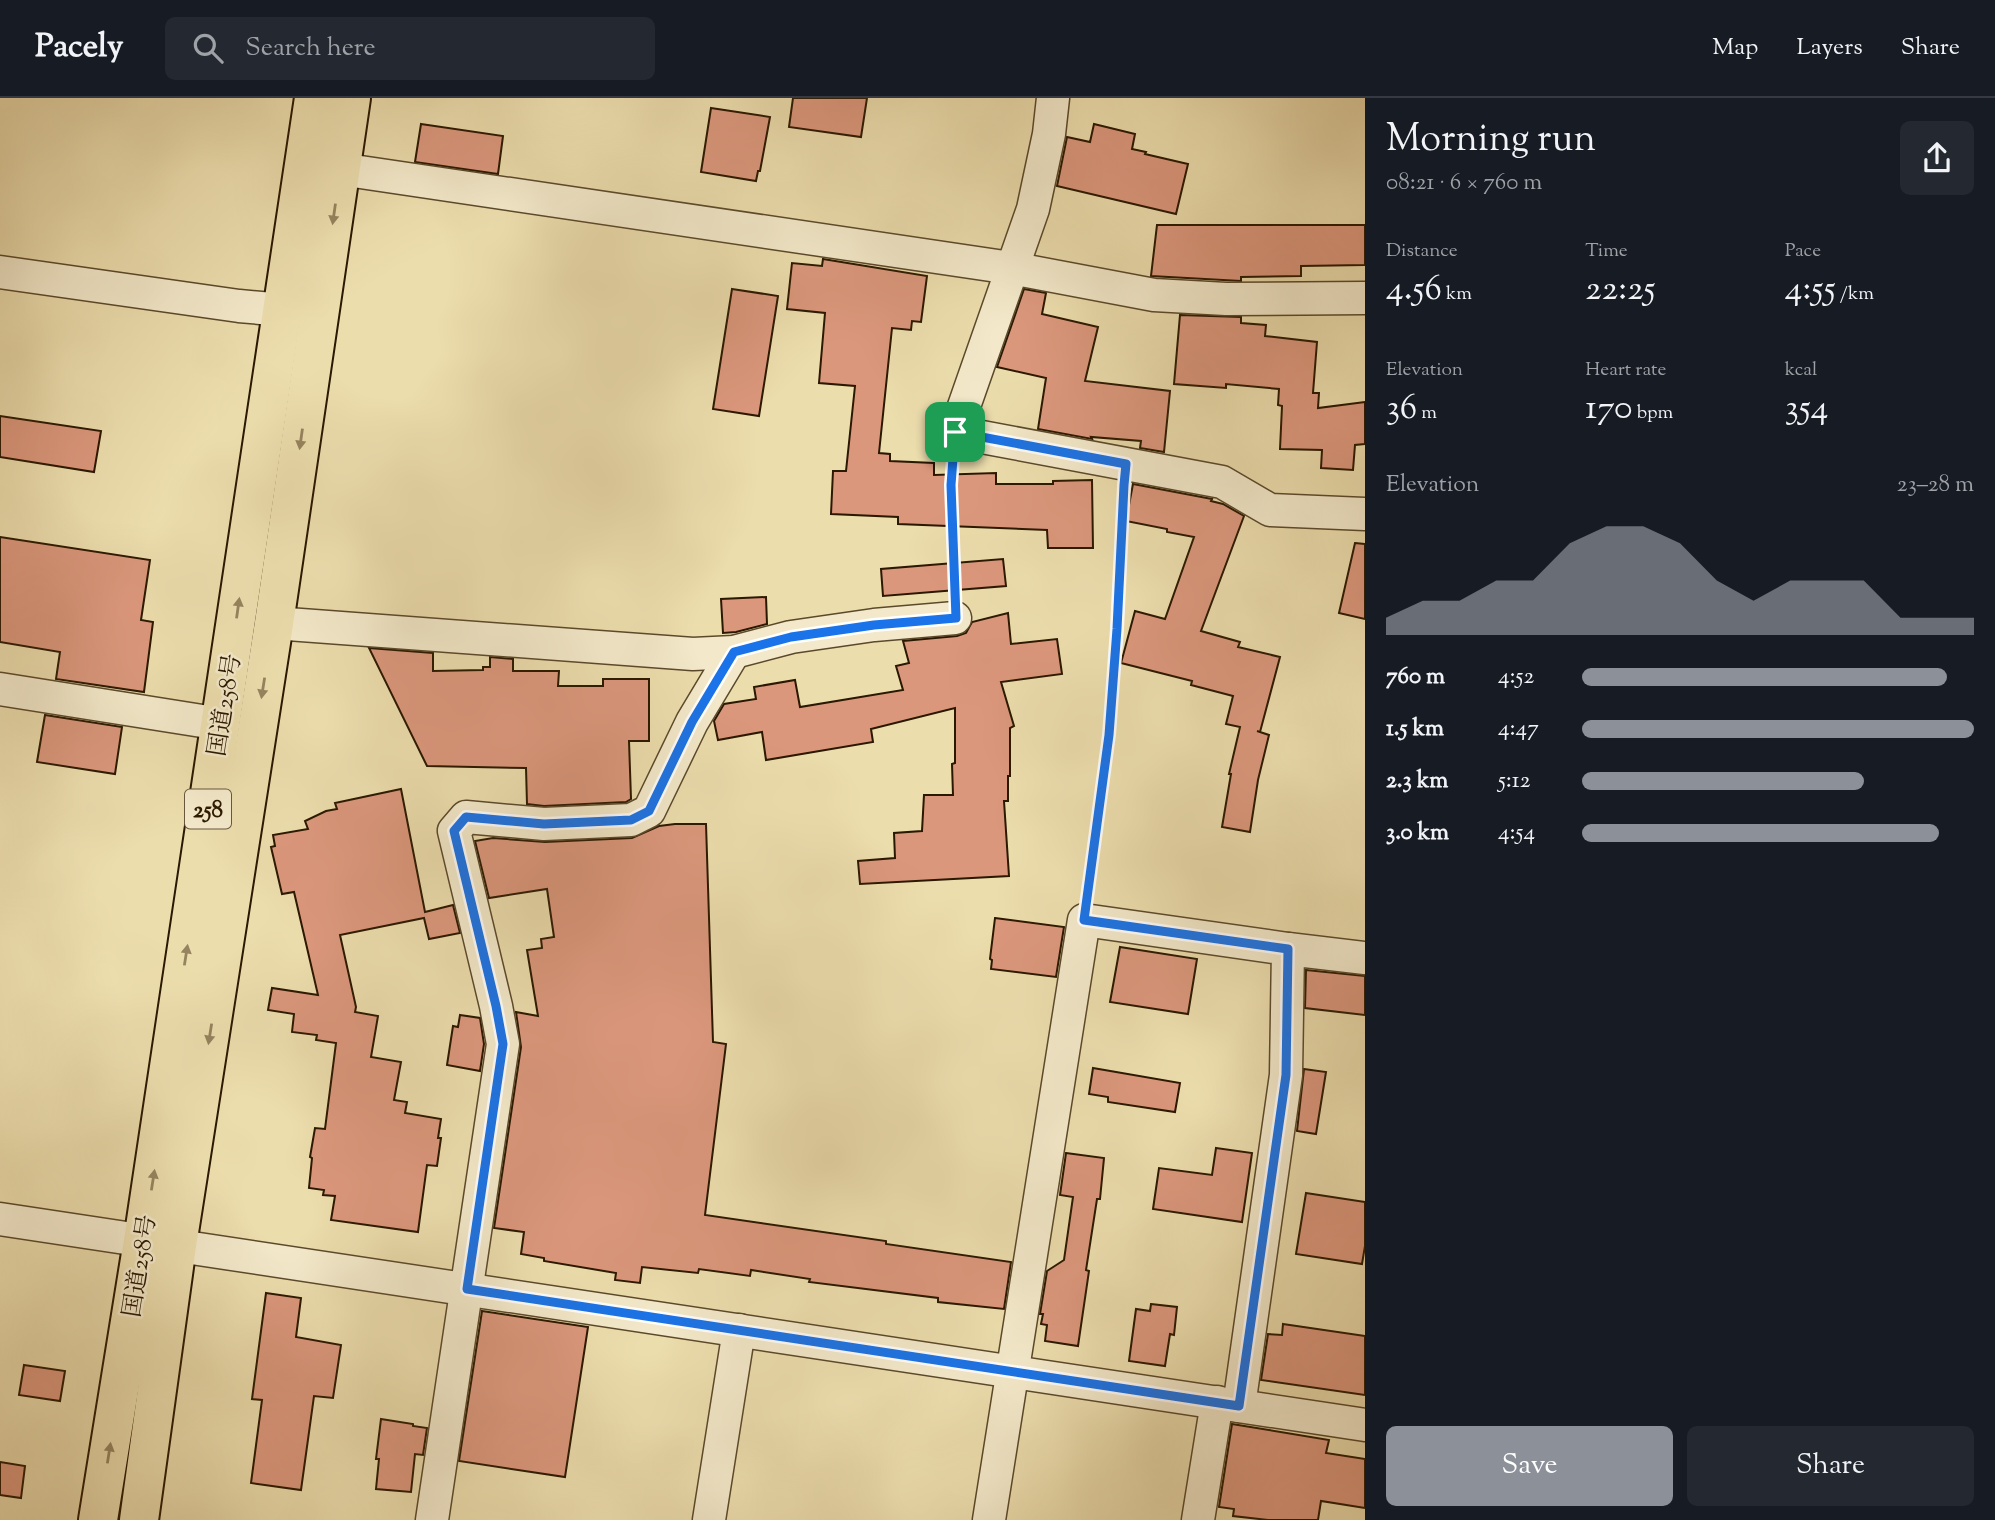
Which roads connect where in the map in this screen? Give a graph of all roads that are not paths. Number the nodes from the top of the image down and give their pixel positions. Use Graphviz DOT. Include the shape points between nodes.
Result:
graph roads {
  1 [pos="314,98"];
  2 [pos="351,98"];
  3 [pos="1054,98"];
  4 [pos="340,169"];
  5 [pos="1011,268"];
  6 [pos="0,272"];
  7 [pos="1365,298"];
  8 [pos="283,310"];
  9 [pos="1365,514"];
  10 [pos="956,618"];
  11 [pos="274,623"];
  12 [pos="734,652"];
  13 [pos="0,689"];
  14 [pos="221,724"];
  15 [pos="1288,949"];
  16 [pos="1365,958"];
  17 [pos="0,1219"];
  18 [pos="160,1243"];
  19 [pos="467,1289"];
  20 [pos="739,1330"];
  21 [pos="1012,1371"];
  22 [pos="1228,1404"];
  23 [pos="1365,1425"];
  24 [pos="98,1520"];
  25 [pos="139,1520"];
  26 [pos="432,1520"];
  27 [pos="709,1520"];
  28 [pos="989,1520"];
  29 [pos="1198,1520"];
  1 -- 8 [label="highway, 国道258号 / 258"];
  2 -- 4 [label="highway, 国道258号 / 258"];
  3 -- 5 [label="street" via="1033,209"];
  4 -- 5 [label="street"];
  4 -- 11 [label="highway, 国道258号 / 258, one-way"];
  5 -- 7 [label="street" via="1154,295"];
  5 -- 9 [label="street" via="955,432 1222,482 1270,510"];
  6 -- 8 [label="street"];
  14 -- 8 [label="highway, 国道258号 / 258, one-way"];
  10 -- 12 [label="street" via="791,637"];
  11 -- 12 [label="street" via="693,654"];
  11 -- 18 [label="highway, 国道258号 / 258, one-way"];
  12 -- 19 [label="street" via="692,722 649,811 631,820 544,824 466,817 454,831 503,1044"];
  13 -- 14 [label="street"];
  18 -- 14 [label="highway, 国道258号 / 258, one-way"];
  15 -- 16 [label="street"];
  15 -- 21 [label="street" via="1084,920"];
  15 -- 22 [label="street" via="1286,1075"];
  17 -- 18 [label="street"];
  18 -- 19 [label="street"];
  24 -- 18 [label="highway, 国道258号 / 258, one-way"];
  18 -- 25 [label="highway, 国道258号 / 258"];
  19 -- 20 [label="street"];
  19 -- 26 [label="street"];
  20 -- 21 [label="street"];
  20 -- 27 [label="street"];
  21 -- 22 [label="street"];
  21 -- 28 [label="street"];
  22 -- 23 [label="street"];
  22 -- 29 [label="street"];
}
